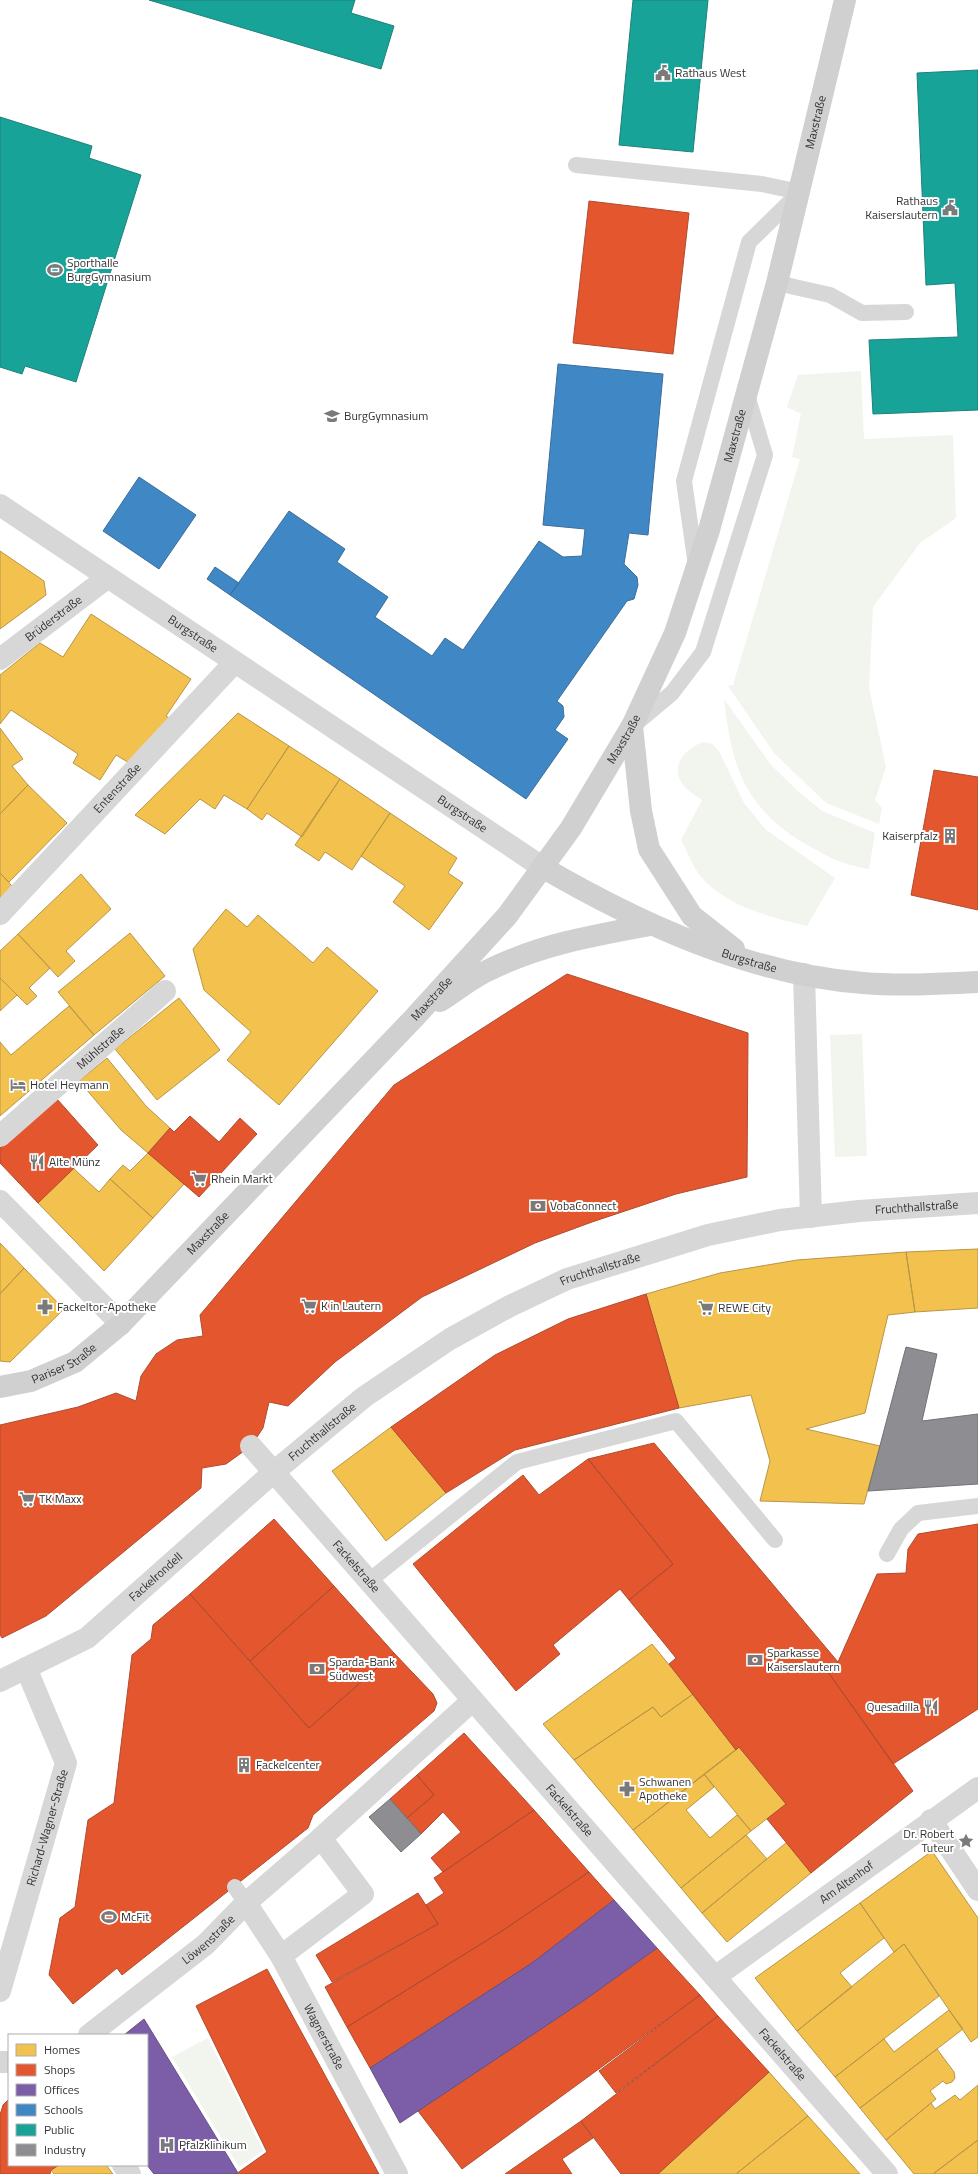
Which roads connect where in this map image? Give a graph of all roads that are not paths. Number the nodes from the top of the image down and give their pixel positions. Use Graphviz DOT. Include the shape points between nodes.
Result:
graph roads {
  1 [pos="845,0"];
  2 [pos="576,165"];
  3 [pos="800,192"];
  4 [pos="777,282"];
  5 [pos="906,312"];
  6 [pos="747,395"];
  7 [pos="0,505"];
  8 [pos="696,572"];
  9 [pos="107,578"];
  10 [pos="0,659"];
  11 [pos="235,662"];
  12 [pos="632,726"];
  13 [pos="542,868"];
  14 [pos="0,914"];
  15 [pos="650,925"];
  16 [pos="750,961"];
  17 [pos="804,974"];
  18 [pos="978,982"];
  19 [pos="165,991"];
  20 [pos="414,1018"];
  21 [pos="0,1136"];
  22 [pos="0,1201"];
  23 [pos="978,1203"];
  24 [pos="811,1217"];
  25 [pos="121,1324"];
  26 [pos="0,1386"];
  27 [pos="252,1446"];
  28 [pos="275,1472"];
  29 [pos="978,1506"];
  30 [pos="775,1540"];
  31 [pos="887,1554"];
  32 [pos="369,1581"];
  33 [pos="26,1668"];
  34 [pos="0,1681"];
  35 [pos="472,1701"];
  36 [pos="978,1788"];
  37 [pos="931,1820"];
  38 [pos="321,1838"];
  39 [pos="978,1890"];
  40 [pos="240,1895"];
  41 [pos="281,1956"];
  42 [pos="715,1977"];
  43 [pos="0,1991"];
  44 [pos="90,2034"];
  45 [pos="397,2174"];
  46 [pos="887,2174"];
  1 -- 3 [label="main road, Maxstraße"];
  2 -- 3 [label="lane" via="762,184"];
  3 -- 4 [label="main road, Maxstraße"];
  3 -- 8 [label="lane" via="749,242 747,249 684,482"];
  4 -- 5 [label="lane" via="830,295 862,313"];
  4 -- 6 [label="main road, Maxstraße"];
  6 -- 8 [label="main road, Maxstraße"];
  6 -- 12 [label="lane" via="765,455 703,652 672,693"];
  7 -- 9 [label="street, Burgstraße"];
  8 -- 12 [label="main road, Maxstraße" via="675,633"];
  9 -- 10 [label="street, Brüderstraße"];
  9 -- 11 [label="street, Burgstraße"];
  11 -- 13 [label="street, Burgstraße"];
  11 -- 14 [label="street, Entenstraße"];
  12 -- 13 [label="main road, Maxstraße" via="587,804"];
  12 -- 16 [label="main road" via="641,811 650,849 692,916"];
  13 -- 15 [label="main road, Burgstraße"];
  13 -- 20 [label="main road, Maxstraße" via="507,916"];
  15 -- 16 [label="main road, Burgstraße"];
  15 -- 20 [label="main road" via="564,942 511,961 491,969"];
  16 -- 17 [label="main road, Burgstraße"];
  17 -- 18 [label="main road, Burgstraße" via="888,984"];
  17 -- 24 [label="street"];
  19 -- 21 [label="street, Mühlstraße"];
  20 -- 25 [label="main road, Maxstraße"];
  22 -- 25 [label="street"];
  23 -- 24 [label="street, Fruchthallstraße"];
  24 -- 28 [label="street, Fruchthallstraße" via="780,1220 708,1235 567,1279 518,1302 450,1339 400,1371 364,1397"];
  25 -- 26 [label="main road, Pariser Straße" via="75,1362 30,1381"];
  27 -- 28 [label="street, Fackelstraße"];
  28 -- 32 [label="street, Fackelstraße"];
  28 -- 33 [label="street, Fackelrondell" via="87,1638"];
  29 -- 31 [label="lane" via="918,1513 901,1529"];
  30 -- 32 [label="lane" via="676,1421 517,1462"];
  32 -- 35 [label="street, Fackelstraße"];
  33 -- 34 [label="street, Fackelrondell"];
  33 -- 43 [label="street, Richard-Wagner-Straße" via="66,1763"];
  35 -- 38 [label="street, Löwenstraße"];
  35 -- 42 [label="street, Fackelstraße"];
  36 -- 37 [label="street, Am Altenhof"];
  37 -- 39 [label="street"];
  37 -- 42 [label="street, Am Altenhof"];
  38 -- 40 [label="street, Löwenstraße"];
  38 -- 41 [label="street" via="363,1894"];
  40 -- 41 [label="street, Wagnerstraße"];
  40 -- 44 [label="street, Löwenstraße" via="206,1944"];
  41 -- 45 [label="street, Wagnerstraße"];
  42 -- 46 [label="street, Fackelstraße"];
}
